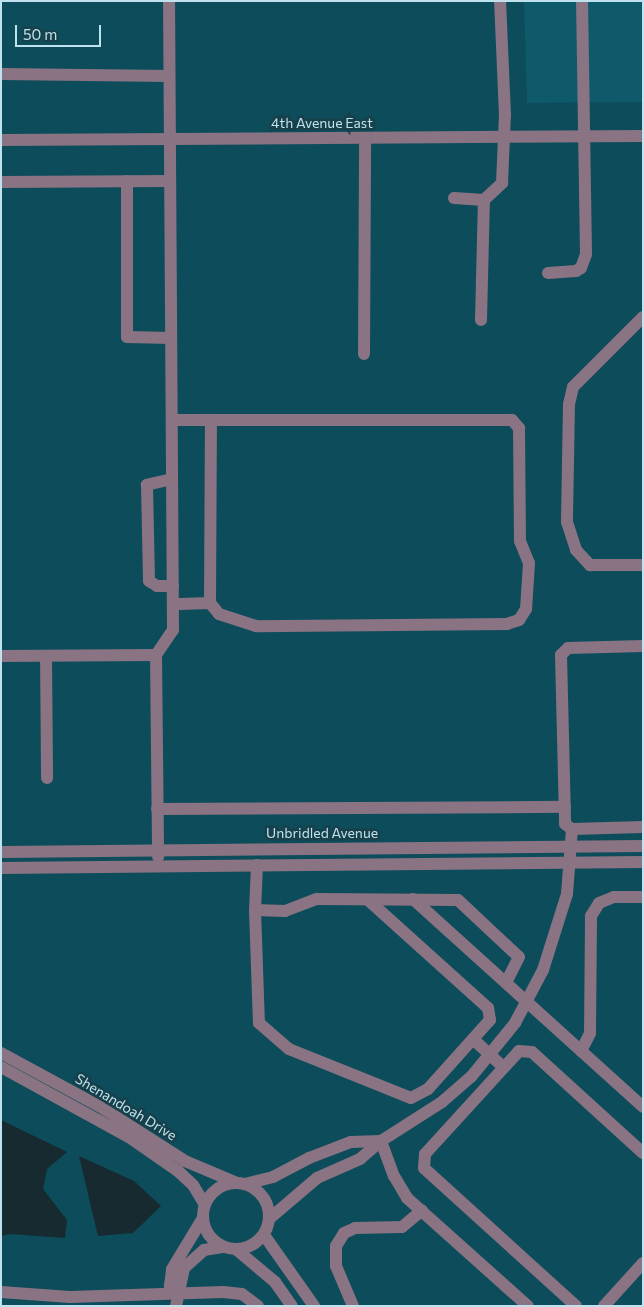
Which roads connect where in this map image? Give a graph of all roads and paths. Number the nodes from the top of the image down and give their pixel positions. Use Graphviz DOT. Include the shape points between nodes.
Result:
graph roads {
  1 [pos="169,1"];
  2 [pos="500,1"];
  3 [pos="582,1"];
  4 [pos="1,74"];
  5 [pos="169,76"];
  6 [pos="643,136"];
  7 [pos="505,137"];
  8 [pos="585,137"];
  9 [pos="365,138"];
  10 [pos="170,139"];
  11 [pos="1,140"];
  12 [pos="127,181"];
  13 [pos="170,181"];
  14 [pos="1,182"];
  15 [pos="454,198"];
  16 [pos="484,200"];
  17 [pos="548,273"];
  18 [pos="643,317"];
  19 [pos="481,320"];
  20 [pos="171,338"];
  21 [pos="364,354"];
  22 [pos="172,420"];
  23 [pos="211,420"];
  24 [pos="172,479"];
  25 [pos="643,565"];
  26 [pos="173,586"];
  27 [pos="210,603"];
  28 [pos="173,604"];
  29 [pos="643,646"];
  30 [pos="156,655"];
  31 [pos="1,656"];
  32 [pos="46,656"];
  33 [pos="47,778"];
  34 [pos="565,807"];
  35 [pos="157,810"];
  36 [pos="643,827"];
  37 [pos="572,829"];
  38 [pos="570,846"];
  39 [pos="643,846"];
  40 [pos="158,850"];
  41 [pos="1,852"];
  42 [pos="569,862"];
  43 [pos="643,862"];
  44 [pos="258,865"];
  45 [pos="158,866"];
  46 [pos="1,868"];
  47 [pos="643,897"];
  48 [pos="368,900"];
  49 [pos="413,900"];
  50 [pos="255,910"];
  51 [pos="506,982"];
  52 [pos="527,1000"];
  53 [pos="473,1039"];
  54 [pos="582,1051"];
  55 [pos="1,1053"];
  56 [pos="490,1054"];
  57 [pos="1,1067"];
  58 [pos="503,1067"];
  59 [pos="428,1089"];
  60 [pos="442,1102"];
  61 [pos="643,1107"];
  62 [pos="458,1116"];
  63 [pos="381,1142"];
  64 [pos="643,1153"];
  65 [pos="241,1183"];
  66 [pos="289,1200"];
  67 [pos="205,1204"];
  68 [pos="422,1210"];
  69 [pos="203,1218"];
  70 [pos="269,1219"];
  71 [pos="264,1235"];
  72 [pos="224,1247"];
  73 [pos="237,1250"];
  74 [pos="279,1260"];
  75 [pos="643,1263"];
  76 [pos="179,1266"];
  77 [pos="1,1292"];
  78 [pos="70,1301"];
  79 [pos="176,1301"];
  80 [pos="258,1306"];
  81 [pos="292,1306"];
  82 [pos="314,1306"];
  83 [pos="353,1306"];
  84 [pos="528,1306"];
  85 [pos="576,1306"];
  86 [pos="604,1306"];
  1 -- 5 [label="street"];
  2 -- 7 [label="street"];
  3 -- 8 [label="street"];
  4 -- 5 [label="street"];
  5 -- 10 [label="street"];
  6 -- 8 [label="street, 4th Avenue East"];
  7 -- 8 [label="street, 4th Avenue East"];
  7 -- 9 [label="street, 4th Avenue East"];
  7 -- 16 [label="street" via="502,183"];
  8 -- 17 [label="street" via="584,263 576,272"];
  9 -- 10 [label="street, 4th Avenue East"];
  9 -- 21 [label="street"];
  10 -- 11 [label="street, 4th Avenue East"];
  10 -- 13 [label="street"];
  12 -- 13 [label="street"];
  12 -- 14 [label="street"];
  12 -- 20 [label="street" via="127,337"];
  13 -- 20 [label="street"];
  15 -- 16 [label="street"];
  16 -- 19 [label="street"];
  18 -- 25 [label="street" via="573,387 569,404 567,522 576,550 590,565"];
  20 -- 22 [label="street"];
  22 -- 23 [label="street"];
  22 -- 24 [label="street"];
  23 -- 27 [label="street"];
  23 -- 27 [label="street" via="512,420 519,428 520,541 529,564 526,609 519,620 507,624 256,626 219,614"];
  24 -- 26 [label="street"];
  24 -- 26 [label="street" via="147,485 149,581 157,586"];
  26 -- 28 [label="street"];
  27 -- 28 [label="street"];
  28 -- 30 [label="street" via="173,630"];
  29 -- 34 [label="street" via="568,648 561,655"];
  30 -- 32 [label="street"];
  30 -- 35 [label="street"];
  31 -- 32 [label="street"];
  32 -- 33 [label="street"];
  34 -- 35 [label="street"];
  34 -- 37 [label="street" via="566,824"];
  35 -- 40 [label="street"];
  36 -- 37 [label="street"];
  37 -- 38 [label="street"];
  38 -- 39 [label="street, Unbridled Avenue"];
  38 -- 40 [label="street, Unbridled Avenue"];
  38 -- 42 [label="street"];
  40 -- 41 [label="street, Unbridled Avenue"];
  40 -- 45 [label="street"];
  42 -- 43 [label="street"];
  42 -- 44 [label="street"];
  42 -- 52 [label="street" via="567,894 543,970"];
  44 -- 45 [label="street"];
  44 -- 50 [label="street"];
  45 -- 46 [label="street"];
  47 -- 54 [label="street" via="614,897 599,903 591,916 590,1033"];
  48 -- 49 [label="street"];
  48 -- 50 [label="street" via="317,899 285,911"];
  48 -- 53 [label="street" via="488,1008 490,1020"];
  49 -- 51 [label="street"];
  49 -- 51 [label="street" via="453,899 472,913 519,957"];
  50 -- 59 [label="street" via="259,1023 289,1048 373,1084 411,1098"];
  51 -- 52 [label="street"];
  52 -- 54 [label="street"];
  52 -- 56 [label="street" via="515,1023"];
  53 -- 56 [label="street"];
  53 -- 59 [label="street"];
  54 -- 61 [label="street"];
  55 -- 65 [label="street, Shenandoah Drive" via="104,1109 185,1161"];
  56 -- 58 [label="street"];
  56 -- 60 [label="street"];
  57 -- 67 [label="street, Shenandoah Drive" via="130,1137 178,1171 193,1185"];
  58 -- 62 [label="street"];
  58 -- 64 [label="street" via="518,1051 532,1052"];
  59 -- 60 [label="street"];
  60 -- 62 [label="street"];
  60 -- 63 [label="street"];
  62 -- 85 [label="street" via="425,1154 424,1168"];
  63 -- 65 [label="street" via="351,1142 309,1158 273,1177"];
  63 -- 66 [label="street" via="360,1159 316,1178"];
  63 -- 68 [label="street" via="394,1176 407,1198"];
  65 -- 67 [label="street" via="218,1188"];
  65 -- 70 [label="street" via="262,1195"];
  66 -- 70 [label="street"];
  66 -- 74 [label="street" via="277,1223 274,1240"];
  67 -- 69 [label="street"];
  68 -- 83 [label="street" via="402,1227 355,1228 344,1234 336,1246 336,1266"];
  68 -- 84 [label="street"];
  69 -- 72 [label="street" via="209,1236"];
  69 -- 76 [label="street"];
  70 -- 71 [label="street"];
  71 -- 73 [label="street" via="252,1245"];
  71 -- 74 [label="street"];
  72 -- 73 [label="street"];
  72 -- 76 [label="street" via="204,1250"];
  73 -- 81 [label="street" via="275,1282"];
  74 -- 82 [label="street"];
  75 -- 86 [label="street"];
  76 -- 79 [label="street"];
  77 -- 78 [label="street"];
  78 -- 79 [label="street"];
  79 -- 80 [label="street" via="242,1294"];
}
